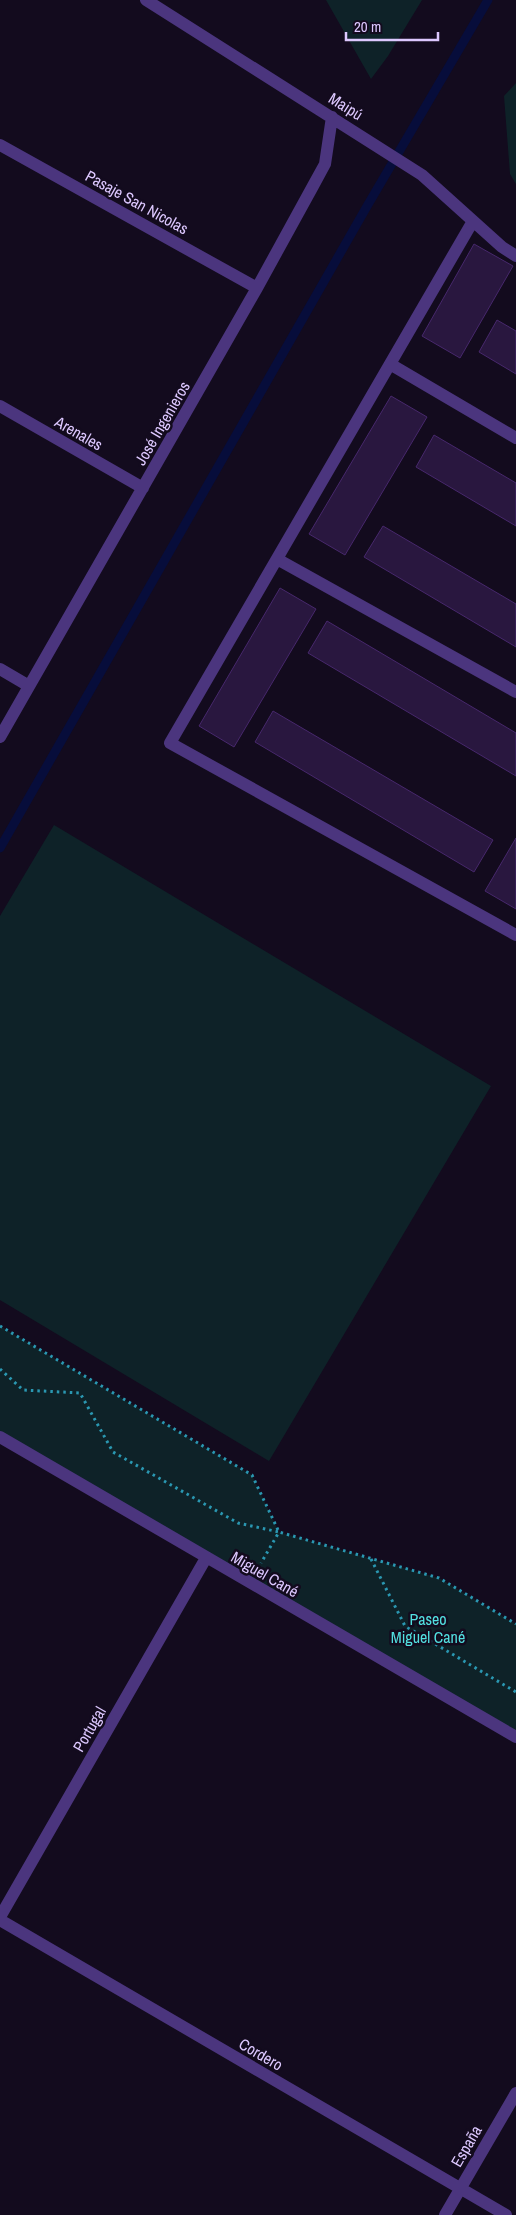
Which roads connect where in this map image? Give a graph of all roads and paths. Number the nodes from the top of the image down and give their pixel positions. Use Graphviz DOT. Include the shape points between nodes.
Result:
graph roads {
  1 [pos="146,0"];
  2 [pos="332,117"];
  3 [pos="0,145"];
  4 [pos="472,221"];
  5 [pos="516,256"];
  6 [pos="257,288"];
  7 [pos="390,364"];
  8 [pos="0,406"];
  9 [pos="516,438"];
  10 [pos="143,488"];
  11 [pos="277,559"];
  12 [pos="0,669"];
  13 [pos="29,686"];
  14 [pos="516,692"];
  15 [pos="0,737"];
  16 [pos="516,935"];
  17 [pos="0,1326"];
  18 [pos="0,1370"];
  19 [pos="0,1437"];
  20 [pos="279,1532"];
  21 [pos="206,1558"];
  22 [pos="371,1558"];
  23 [pos="249,1583"];
  24 [pos="516,1624"];
  25 [pos="516,1692"];
  26 [pos="516,1737"];
  27 [pos="0,1919"];
  28 [pos="516,2094"];
  29 [pos="460,2188"];
  30 [pos="445,2215"];
  31 [pos="506,2215"];
  1 -- 2 [label="street, Maipú"];
  2 -- 4 [label="street, Maipú" via="422,175"];
  2 -- 6 [label="street, José Ingenieros" via="325,164"];
  3 -- 6 [label="street, Pasaje San Nicolas"];
  4 -- 5 [label="street, Maipú"];
  4 -- 7 [label="street"];
  6 -- 10 [label="street, José Ingenieros"];
  7 -- 9 [label="street"];
  7 -- 11 [label="street"];
  8 -- 10 [label="street, Arenales"];
  10 -- 13 [label="street, José Ingenieros"];
  11 -- 14 [label="street"];
  11 -- 16 [label="street" via="170,743"];
  12 -- 13 [label="street"];
  13 -- 15 [label="street, José Ingenieros"];
  17 -- 20 [label="path" via="252,1475"];
  18 -- 20 [label="path" via="23,1390 80,1393 113,1452 238,1523"];
  19 -- 21 [label="street, Miguel Cané"];
  20 -- 22 [label="path"];
  20 -- 23 [label="path"];
  21 -- 23 [label="street, Miguel Cané"];
  21 -- 27 [label="street, Portugal"];
  22 -- 24 [label="path" via="439,1578"];
  22 -- 25 [label="path" via="404,1626"];
  23 -- 26 [label="street, Miguel Cané"];
  27 -- 29 [label="street, Cordero"];
  28 -- 29 [label="street, España"];
  29 -- 30 [label="street, España"];
  29 -- 31 [label="street, Cordero"];
}
